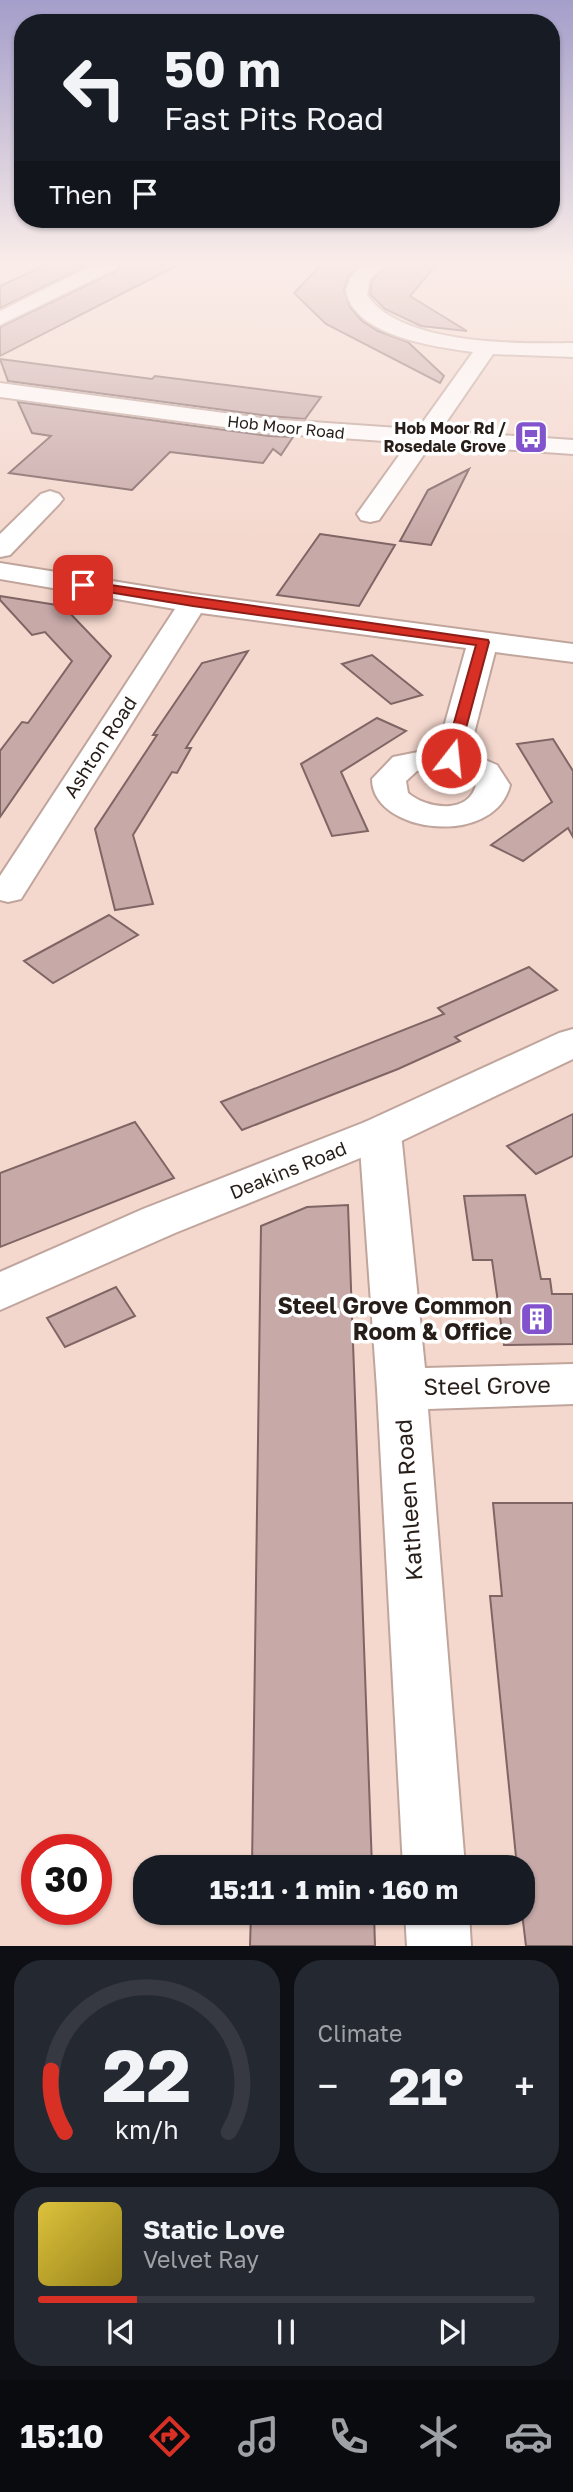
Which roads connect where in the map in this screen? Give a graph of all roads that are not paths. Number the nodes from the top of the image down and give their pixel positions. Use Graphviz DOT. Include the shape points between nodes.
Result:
graph roads {
  1 [pos="481,356"];
  2 [pos="0,390"];
  3 [pos="423,439"];
  4 [pos="573,447"];
  5 [pos="50,499"];
  6 [pos="370,513"];
  7 [pos="0,549"];
  8 [pos="0,571"];
  9 [pos="193,603"];
  10 [pos="483,642"];
  11 [pos="573,653"];
  12 [pos="451,758"];
  13 [pos="8,891"];
  14 [pos="573,1043"];
  15 [pos="380,1133"];
  16 [pos="0,1292"];
  17 [pos="573,1384"];
  18 [pos="402,1389"];
  19 [pos="433,1855"];
  20 [pos="438,1925"];
  21 [pos="439,1946"];
  1 -- 3 [label="street"];
  2 -- 3 [label="street, Hob Moor Road" via="269,426"];
  3 -- 4 [label="street, Hob Moor Road"];
  3 -- 6 [label="street"];
  5 -- 7 [label="street"];
  8 -- 9 [label="street"];
  9 -- 10 [label="street"];
  9 -- 13 [label="street, Ashton Road"];
  10 -- 11 [label="street"];
  10 -- 12 [label="street"];
  14 -- 15 [label="street, Deakins Road"];
  15 -- 16 [label="street, Deakins Road" via="159,1221"];
  15 -- 18 [label="street, Kathleen Road"];
  17 -- 18 [label="street, Steel Grove"];
  18 -- 19 [label="street, Kathleen Road"];
  20 -- 21 [label="street"];
}
